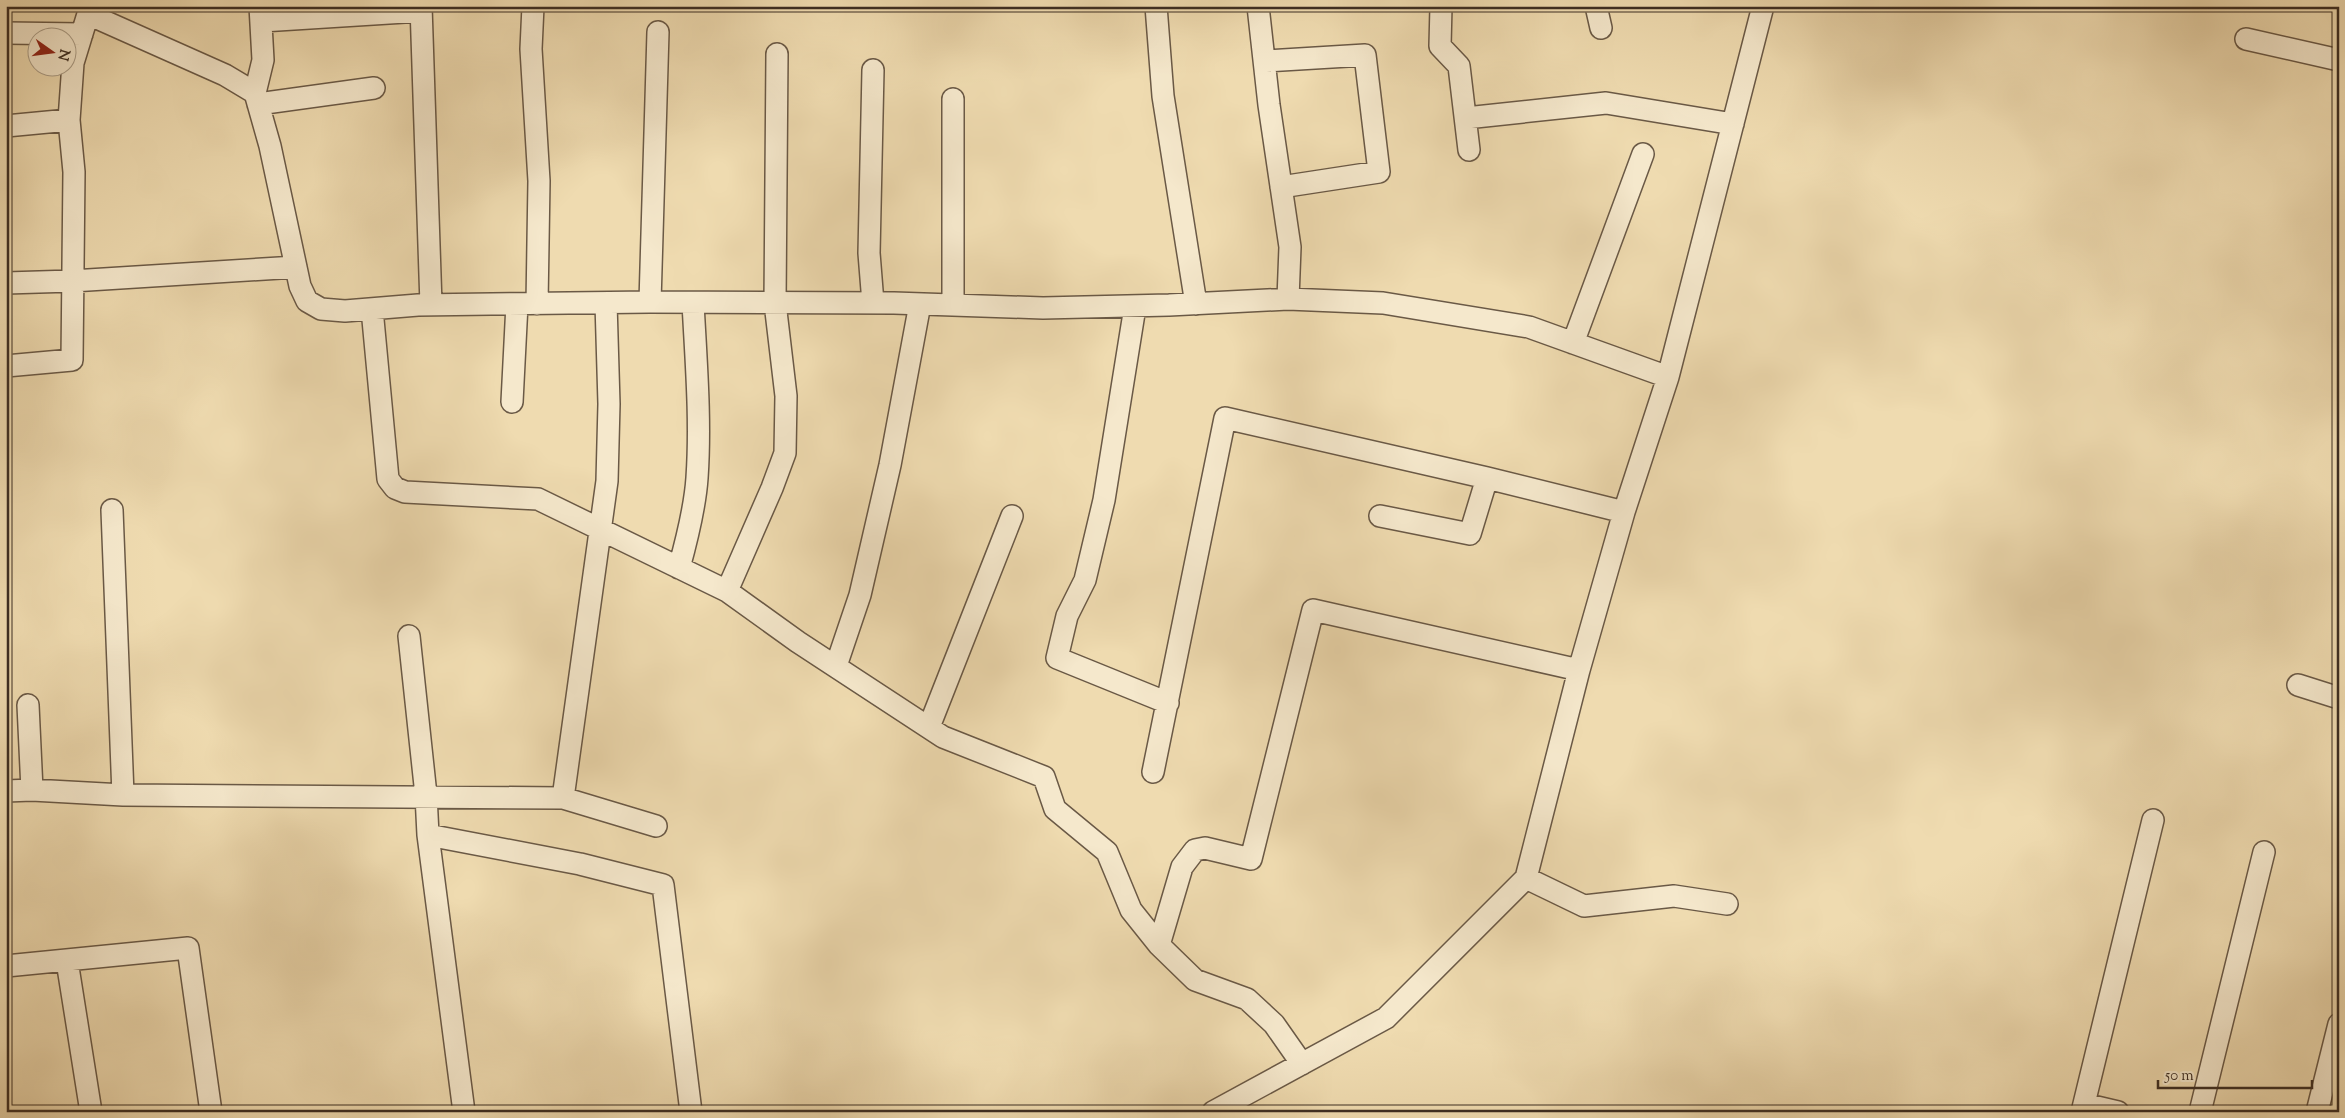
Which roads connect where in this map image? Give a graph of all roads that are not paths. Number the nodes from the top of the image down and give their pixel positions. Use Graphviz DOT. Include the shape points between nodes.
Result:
graph roads {
  1 [pos="533,6"];
  2 [pos="1156,6"];
  3 [pos="1258,6"];
  4 [pos="1441,6"];
  5 [pos="1596,6"];
  6 [pos="1763,6"];
  7 [pos="421,9"];
  8 [pos="88,10"];
  9 [pos="261,14"];
  10 [pos="1601,28"];
  11 [pos="658,32"];
  12 [pos="6,33"];
  13 [pos="82,34"];
  14 [pos="2246,39"];
  15 [pos="777,54"];
  16 [pos="2339,60"];
  17 [pos="1266,61"];
  18 [pos="873,70"];
  19 [pos="374,88"];
  20 [pos="256,98"];
  21 [pos="953,99"];
  22 [pos="1466,118"];
  23 [pos="69,120"];
  24 [pos="1733,124"];
  25 [pos="6,126"];
  26 [pos="1469,150"];
  27 [pos="1643,154"];
  28 [pos="1281,188"];
  29 [pos="296,267"];
  30 [pos="72,281"];
  31 [pos="6,282"];
  32 [pos="1288,299"];
  33 [pos="650,302"];
  34 [pos="606,303"];
  35 [pos="693,303"];
  36 [pos="775,303"];
  37 [pos="872,303"];
  38 [pos="431,304"];
  39 [pos="527,304"];
  40 [pos="920,304"];
  41 [pos="1196,304"];
  42 [pos="953,305"];
  43 [pos="1134,306"];
  44 [pos="372,309"];
  45 [pos="1573,343"];
  46 [pos="6,366"];
  47 [pos="1668,377"];
  48 [pos="512,402"];
  49 [pos="1487,478"];
  50 [pos="112,510"];
  51 [pos="1624,512"];
  52 [pos="1012,516"];
  53 [pos="1380,516"];
  54 [pos="600,531"];
  55 [pos="679,568"];
  56 [pos="727,591"];
  57 [pos="408,636"];
  58 [pos="836,666"];
  59 [pos="1579,670"];
  60 [pos="2298,685"];
  61 [pos="2339,698"];
  62 [pos="1168,703"];
  63 [pos="28,705"];
  64 [pos="929,727"];
  65 [pos="1153,772"];
  66 [pos="32,790"];
  67 [pos="6,791"];
  68 [pos="123,795"];
  69 [pos="426,796"];
  70 [pos="563,798"];
  71 [pos="2154,820"];
  72 [pos="656,826"];
  73 [pos="428,835"];
  74 [pos="2264,852"];
  75 [pos="1526,878"];
  76 [pos="1727,904"];
  77 [pos="1159,946"];
  78 [pos="67,961"];
  79 [pos="6,966"];
  80 [pos="2339,1024"];
  81 [pos="1302,1064"];
  82 [pos="2083,1108"];
  83 [pos="91,1112"];
  84 [pos="211,1112"];
  85 [pos="464,1112"];
  86 [pos="691,1112"];
  87 [pos="1213,1112"];
  88 [pos="2118,1112"];
  89 [pos="2200,1112"];
  90 [pos="2317,1112"];
  1 -- 39 [label="street" via="532,49 540,181"];
  2 -- 41 [label="street" via="1164,96"];
  3 -- 17 [label="street"];
  4 -- 22 [label="street" via="1440,46 1459,66"];
  5 -- 10 [label="street"];
  6 -- 24 [label="street"];
  7 -- 9 [label="street"];
  7 -- 38 [label="street"];
  8 -- 13 [label="street"];
  8 -- 20 [label="street" via="225,76"];
  9 -- 20 [label="street" via="263,60"];
  11 -- 33 [label="street"];
  12 -- 13 [label="street"];
  13 -- 23 [label="street" via="73,63"];
  14 -- 16 [label="street"];
  15 -- 36 [label="street"];
  17 -- 28 [label="street"];
  17 -- 28 [label="street" via="1365,55 1377,153 1379,172"];
  18 -- 37 [label="street"];
  19 -- 20 [label="street"];
  20 -- 29 [label="street" via="270,146"];
  21 -- 42 [label="street"];
  22 -- 24 [label="street" via="1606,103"];
  22 -- 26 [label="street"];
  23 -- 25 [label="street"];
  23 -- 30 [label="street" via="74,172"];
  24 -- 47 [label="street"];
  27 -- 45 [label="street"];
  28 -- 32 [label="street" via="1290,247"];
  29 -- 30 [label="street"];
  29 -- 44 [label="street" via="307,301 321,309"];
  30 -- 31 [label="street"];
  30 -- 46 [label="street" via="72,360"];
  32 -- 41 [label="street"];
  32 -- 45 [label="street" via="1384,303 1529,327"];
  33 -- 34 [label="street"];
  33 -- 35 [label="street"];
  34 -- 39 [label="street"];
  34 -- 54 [label="street" via="607,481"];
  35 -- 36 [label="street"];
  35 -- 55 [label="street" via="699,409 697,479 689,532"];
  36 -- 37 [label="street"];
  36 -- 56 [label="street" via="786,396 785,453"];
  37 -- 40 [label="street"];
  38 -- 39 [label="street"];
  38 -- 44 [label="street"];
  39 -- 48 [label="street"];
  40 -- 42 [label="street"];
  40 -- 58 [label="street" via="888,474 860,595"];
  41 -- 43 [label="street"];
  42 -- 43 [label="street" via="1043,308"];
  43 -- 62 [label="street" via="1104,500 1085,580 1067,616 1057,658"];
  44 -- 54 [label="street" via="388,478 395,488 404,492 538,499"];
  45 -- 47 [label="street"];
  47 -- 51 [label="street"];
  49 -- 51 [label="street"];
  49 -- 53 [label="street" via="1470,534"];
  49 -- 62 [label="street" via="1225,418"];
  50 -- 68 [label="street"];
  51 -- 59 [label="street"];
  52 -- 64 [label="street"];
  54 -- 55 [label="street"];
  54 -- 70 [label="street"];
  55 -- 56 [label="street"];
  56 -- 58 [label="street"];
  57 -- 69 [label="street"];
  58 -- 64 [label="street"];
  59 -- 75 [label="street"];
  59 -- 77 [label="street" via="1313,610 1251,859 1204,848 1195,850 1182,866"];
  60 -- 61 [label="street"];
  62 -- 65 [label="street"];
  63 -- 66 [label="street"];
  64 -- 77 [label="street" via="943,737 1044,777 1055,809 1108,852 1131,910"];
  66 -- 67 [label="street"];
  66 -- 68 [label="street"];
  68 -- 69 [label="street"];
  69 -- 70 [label="street"];
  69 -- 73 [label="street"];
  70 -- 72 [label="street"];
  71 -- 82 [label="street"];
  73 -- 85 [label="street"];
  73 -- 86 [label="street" via="580,864 663,885"];
  74 -- 89 [label="street"];
  75 -- 76 [label="street" via="1584,906 1674,896"];
  75 -- 81 [label="street" via="1386,1018"];
  77 -- 81 [label="street" via="1195,980 1246,999 1274,1024"];
  78 -- 79 [label="street"];
  78 -- 83 [label="street"];
  78 -- 84 [label="street" via="188,948"];
  80 -- 90 [label="street"];
  81 -- 87 [label="street"];
  82 -- 88 [label="street"];
}
